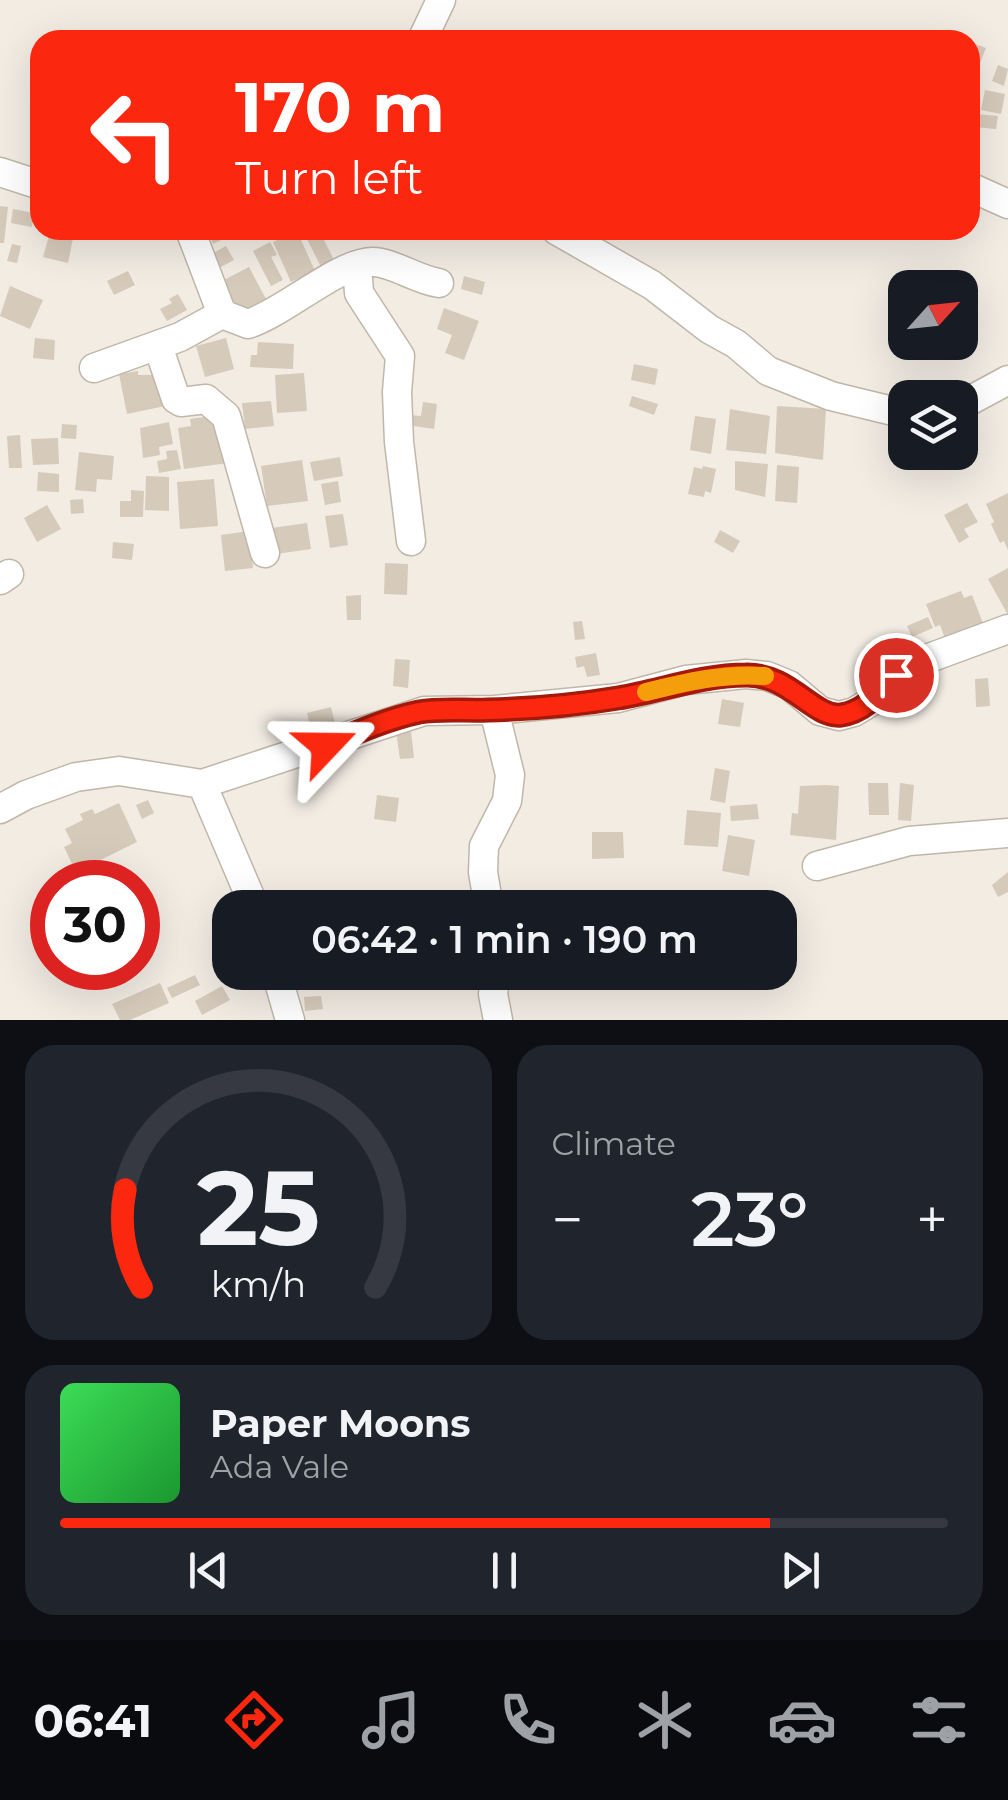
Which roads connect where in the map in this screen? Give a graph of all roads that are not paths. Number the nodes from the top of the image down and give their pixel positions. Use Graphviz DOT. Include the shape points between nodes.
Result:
graph roads {
  1 [pos="441,0"];
  2 [pos="427,30"];
  3 [pos="0,172"];
  4 [pos="30,182"];
  5 [pos="980,192"];
  6 [pos="1008,204"];
  7 [pos="194,240"];
  8 [pos="573,240"];
  9 [pos="358,265"];
  10 [pos="439,283"];
  11 [pos="222,314"];
  12 [pos="158,346"];
  13 [pos="94,368"];
  14 [pos="1008,380"];
  15 [pos="978,396"];
  16 [pos="888,410"];
  17 [pos="410,541"];
  18 [pos="265,553"];
  19 [pos="1008,629"];
  20 [pos="494,710"];
  21 [pos="202,784"];
  22 [pos="0,809"];
  23 [pos="1008,833"];
  24 [pos="818,866"];
  25 [pos="247,890"];
  26 [pos="486,890"];
  27 [pos="281,990"];
  28 [pos="494,990"];
  29 [pos="290,1020"];
  30 [pos="498,1020"];
  1 -- 2 [label="street"];
  3 -- 4 [label="street"];
  5 -- 6 [label="street"];
  7 -- 11 [label="street"];
  8 -- 16 [label="street" via="652,286 768,371"];
  9 -- 10 [label="street" via="374,262"];
  9 -- 11 [label="street" via="267,318 248,324"];
  9 -- 17 [label="street" via="359,293 400,356 399,442"];
  11 -- 12 [label="street"];
  12 -- 13 [label="street"];
  12 -- 18 [label="street" via="176,399 206,399 226,416"];
  14 -- 15 [label="street"];
  19 -- 20 [label="street" via="921,661 896,675 874,700 838,716 820,711 789,686 746,674 686,680 618,698"];
  20 -- 21 [label="street" via="424,711 388,720"];
  20 -- 26 [label="street" via="510,775 508,801 484,846"];
  21 -- 22 [label="street" via="120,771 76,777"];
  21 -- 25 [label="street"];
  23 -- 24 [label="street" via="909,841"];
  27 -- 29 [label="street"];
  28 -- 30 [label="street"];
}
